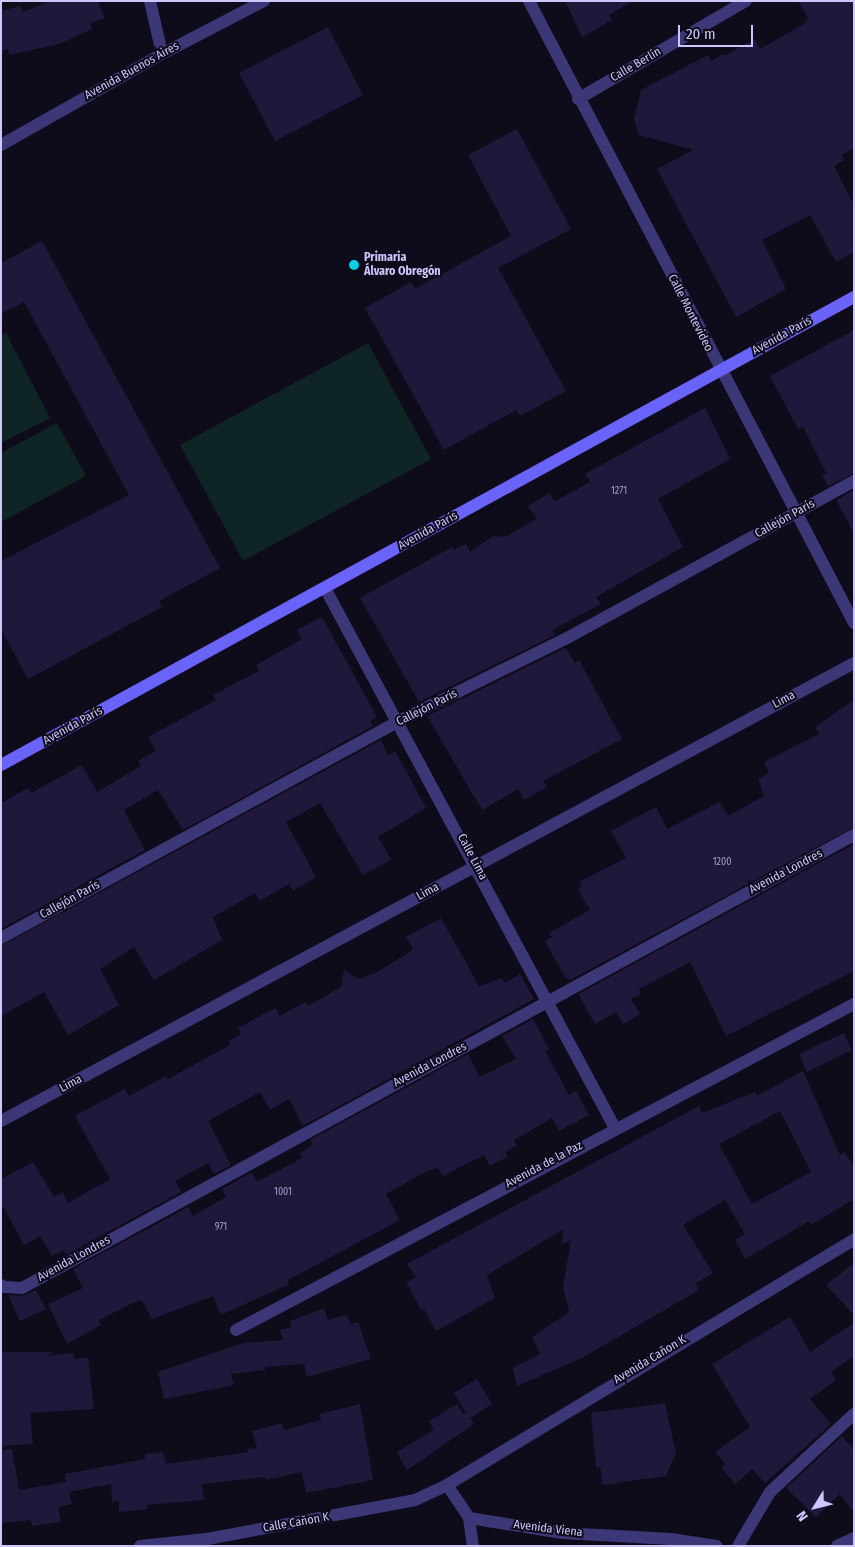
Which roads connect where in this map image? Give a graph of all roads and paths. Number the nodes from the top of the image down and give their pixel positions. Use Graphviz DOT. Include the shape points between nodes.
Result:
graph roads {
  1 [pos="150,1"];
  2 [pos="264,1"];
  3 [pos="529,1"];
  4 [pos="746,1"];
  5 [pos="162,54"];
  6 [pos="578,99"];
  7 [pos="1,145"];
  8 [pos="854,297"];
  9 [pos="720,370"];
  10 [pos="854,481"];
  11 [pos="797,512"];
  12 [pos="325,588"];
  13 [pos="854,624"];
  14 [pos="854,663"];
  15 [pos="399,721"];
  16 [pos="1,766"];
  17 [pos="854,835"];
  18 [pos="477,866"];
  19 [pos="1,938"];
  20 [pos="548,1000"];
  21 [pos="854,1004"];
  22 [pos="1,1121"];
  23 [pos="615,1128"];
  24 [pos="854,1239"];
  25 [pos="3,1286"];
  26 [pos="236,1330"];
  27 [pos="854,1414"];
  28 [pos="447,1485"];
  29 [pos="469,1518"];
  30 [pos="854,1538"];
  31 [pos="140,1546"];
  32 [pos="473,1546"];
  33 [pos="716,1546"];
  34 [pos="738,1546"];
  35 [pos="837,1546"];
  1 -- 5 [label="street"];
  2 -- 5 [label="street, Avenida Buenos Aires"];
  3 -- 6 [label="street, Calle Montevideo"];
  4 -- 6 [label="street, Calle Berlín"];
  5 -- 7 [label="street, Avenida Buenos Aires"];
  6 -- 9 [label="street, Calle Montevideo"];
  8 -- 9 [label="main road, Avenida París"];
  9 -- 11 [label="street, Calle Montevideo"];
  9 -- 12 [label="main road, Avenida París"];
  10 -- 11 [label="street, Callejón París"];
  11 -- 13 [label="street, Calle Montevideo"];
  11 -- 15 [label="street, Callejón París" via="569,637"];
  12 -- 15 [label="street, Calle Lima"];
  12 -- 16 [label="main road, Avenida París"];
  14 -- 18 [label="street, Lima"];
  15 -- 18 [label="street, Calle Lima"];
  15 -- 19 [label="street, Callejón París"];
  17 -- 20 [label="street, Avenida Londres"];
  18 -- 20 [label="street, Calle Lima"];
  18 -- 22 [label="street, Lima"];
  20 -- 23 [label="street, Calle Lima"];
  20 -- 25 [label="street, Avenida Londres" via="22,1288"];
  21 -- 23 [label="street, Avenida de la Paz"];
  23 -- 26 [label="street, Avenida de la Paz"];
  24 -- 28 [label="street, Avenida Cañon K"];
  27 -- 34 [label="street" via="770,1492"];
  28 -- 29 [label="street"];
  28 -- 31 [label="street, Calle Cañon K" via="415,1500 362,1511 207,1540"];
  29 -- 32 [label="street"];
  29 -- 33 [label="street, Avenida Viena" via="563,1533 671,1539"];
  30 -- 35 [label="street"];
}
